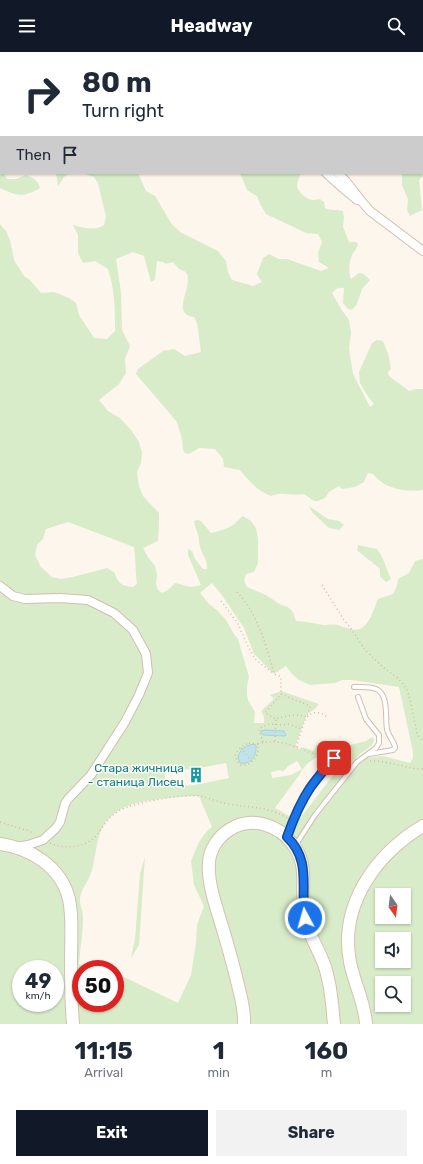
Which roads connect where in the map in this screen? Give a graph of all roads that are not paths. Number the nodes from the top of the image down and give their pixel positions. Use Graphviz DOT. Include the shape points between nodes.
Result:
graph roads {
  1 [pos="327,174"];
  2 [pos="339,174"];
  3 [pos="362,203"];
  4 [pos="423,251"];
  5 [pos="0,586"];
  6 [pos="354,687"];
  7 [pos="358,697"];
  8 [pos="367,754"];
  9 [pos="334,758"];
  10 [pos="423,826"];
  11 [pos="287,837"];
  12 [pos="0,844"];
  13 [pos="16,847"];
  14 [pos="295,847"];
  15 [pos="73,1024"];
  16 [pos="244,1024"];
  17 [pos="334,1024"];
  18 [pos="366,1024"];
  1 -- 3 [label="street"];
  2 -- 3 [label="street"];
  3 -- 4 [label="street"];
  5 -- 13 [label="street" via="13,596 25,599 88,600 114,613 133,630 146,654 148,673 128,715 90,775 65,804 56,828 43,840"];
  6 -- 8 [label="lane" via="374,688 380,692 385,705 387,730 396,746 393,750"];
  7 -- 8 [label="lane" via="366,719 379,737 378,746"];
  8 -- 14 [label="lane" via="357,762 315,815"];
  9 -- 11 [label="lane" via="308,790"];
  10 -- 18 [label="main road" via="404,838 378,864 355,903 348,954"];
  11 -- 14 [label="main road"];
  11 -- 16 [label="main road" via="264,824 242,824 221,836 210,855 209,873 214,899 240,993"];
  12 -- 13 [label="main road"];
  13 -- 15 [label="main road" via="47,863 66,891 71,925"];
  14 -- 17 [label="main road" via="301,856 304,869 305,918 326,972"];
}
